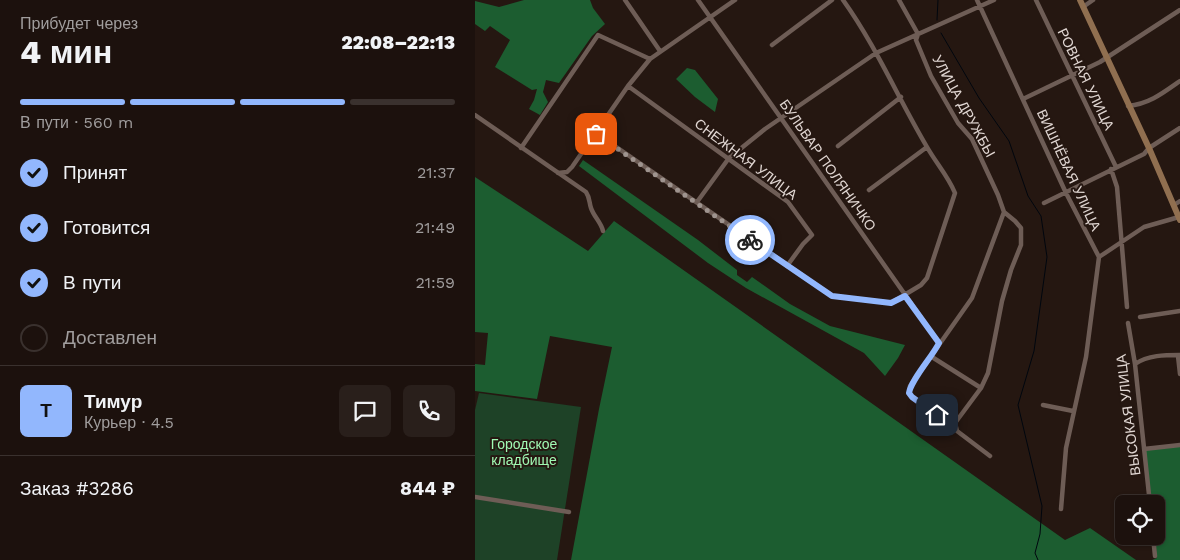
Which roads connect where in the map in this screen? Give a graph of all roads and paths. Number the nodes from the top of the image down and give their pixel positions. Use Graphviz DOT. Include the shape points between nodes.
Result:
graph roads {
  1 [pos="625,0"];
  2 [pos="698,0"];
  3 [pos="735,0"];
  4 [pos="832,0"];
  5 [pos="843,0"];
  6 [pos="899,0"];
  7 [pos="977,0"];
  8 [pos="994,0"];
  9 [pos="1036,0"];
  10 [pos="1080,0"];
  11 [pos="1093,0"];
  12 [pos="980,7"];
  13 [pos="1083,7"];
  14 [pos="1180,10"];
  15 [pos="710,18"];
  16 [pos="918,34"];
  17 [pos="771,45"];
  18 [pos="660,51"];
  19 [pos="876,53"];
  20 [pos="1107,58"];
  21 [pos="650,59"];
  22 [pos="1072,75"];
  23 [pos="1180,81"];
  24 [pos="628,86"];
  25 [pos="901,97"];
  26 [pos="1023,99"];
  27 [pos="1129,106"];
  28 [pos="475,115"];
  29 [pos="781,118"];
  30 [pos="1180,128"];
  31 [pos="596,134"];
  32 [pos="838,146"];
  33 [pos="927,147"];
  34 [pos="521,148"];
  35 [pos="1149,148"];
  36 [pos="729,158"];
  37 [pos="1116,167"];
  38 [pos="1111,170"];
  39 [pos="559,173"];
  40 [pos="869,190"];
  41 [pos="1065,193"];
  42 [pos="1180,200"];
  43 [pos="697,202"];
  44 [pos="1044,203"];
  45 [pos="1173,205"];
  46 [pos="1004,212"];
  47 [pos="1179,219"];
  48 [pos="603,231"];
  49 [pos="1121,242"];
  50 [pos="1099,257"];
  51 [pos="787,266"];
  52 [pos="905,296"];
  53 [pos="1127,307"];
  54 [pos="1180,311"];
  55 [pos="1140,317"];
  56 [pos="1128,323"];
  57 [pos="939,343"];
  58 [pos="1179,355"];
  59 [pos="932,357"];
  60 [pos="1135,364"];
  61 [pos="1180,374"];
  62 [pos="981,388"];
  63 [pos="1043,405"];
  64 [pos="1073,411"];
  65 [pos="948,423"];
  66 [pos="1180,445"];
  67 [pos="1144,449"];
  68 [pos="990,456"];
  69 [pos="1149,495"];
  70 [pos="475,498"];
  71 [pos="1061,509"];
  72 [pos="569,512"];
  73 [pos="1154,545"];
  74 [pos="1155,556"];
  1 -- 18 [label="street"];
  2 -- 15 [label="street, БУЛЬВАР ПОЛЯНИЧКО"];
  3 -- 15 [label="street"];
  4 -- 17 [label="street"];
  5 -- 19 [label="street" via="861,24"];
  6 -- 16 [label="street, УЛИЦА ДРУЖБЫ"];
  7 -- 12 [label="street, ВИШНЁВАЯ УЛИЦА"];
  8 -- 12 [label="street"];
  9 -- 22 [label="street, РОВНАЯ УЛИЦА"];
  10 -- 13 [label="main road"];
  11 -- 13 [label="street"];
  12 -- 16 [label="street"];
  12 -- 26 [label="street, ВИШНЁВАЯ УЛИЦА"];
  13 -- 20 [label="main road"];
  14 -- 20 [label="street"];
  15 -- 18 [label="street"];
  15 -- 29 [label="street, БУЛЬВАР ПОЛЯНИЧКО"];
  16 -- 19 [label="street"];
  16 -- 46 [label="street, УЛИЦА ДРУЖБЫ" via="915,40 931,76 958,123 972,139"];
  18 -- 21 [label="street"];
  19 -- 25 [label="street"];
  19 -- 29 [label="street"];
  20 -- 22 [label="street"];
  20 -- 27 [label="main road"];
  21 -- 24 [label="street"];
  21 -- 34 [label="street" via="598,35"];
  22 -- 26 [label="street"];
  22 -- 37 [label="street, РОВНАЯ УЛИЦА"];
  23 -- 27 [label="street" via="1153,100"];
  24 -- 31 [label="street"];
  24 -- 36 [label="street, СНЕЖНАЯ УЛИЦА"];
  25 -- 32 [label="street"];
  25 -- 33 [label="street"];
  26 -- 41 [label="street, ВИШНЁВАЯ УЛИЦА"];
  27 -- 35 [label="main road"];
  28 -- 34 [label="street"];
  29 -- 36 [label="street"];
  29 -- 52 [label="street, БУЛЬВАР ПОЛЯНИЧКО"];
  30 -- 35 [label="street"];
  31 -- 39 [label="street" via="567,172"];
  31 -- 43 [label="street"];
  33 -- 40 [label="street"];
  33 -- 52 [label="street" via="955,193 927,278"];
  34 -- 39 [label="street"];
  35 -- 37 [label="street" via="1144,154"];
  35 -- 45 [label="main road"];
  36 -- 43 [label="street"];
  36 -- 51 [label="street, СНЕЖНАЯ УЛИЦА" via="789,202 812,236"];
  37 -- 38 [label="street"];
  38 -- 41 [label="street"];
  38 -- 49 [label="street" via="1117,187"];
  39 -- 48 [label="street" via="586,192"];
  41 -- 44 [label="street"];
  41 -- 50 [label="street, ВИШНЁВАЯ УЛИЦА"];
  42 -- 45 [label="street"];
  43 -- 51 [label="street"];
  45 -- 47 [label="main road"];
  46 -- 57 [label="street" via="972,298"];
  46 -- 62 [label="street" via="1021,228 1021,245 1011,270 988,373"];
  47 -- 49 [label="street" via="1144,227"];
  49 -- 50 [label="street"];
  49 -- 53 [label="street"];
  50 -- 64 [label="street" via="1086,357"];
  51 -- 52 [label="street" via="832,296 891,303"];
  52 -- 57 [label="street, БУЛЬВАР ПОЛЯНИЧКО"];
  54 -- 55 [label="street"];
  56 -- 60 [label="street, ВЫСОКАЯ УЛИЦА"];
  57 -- 59 [label="street"];
  58 -- 60 [label="street" via="1142,359"];
  58 -- 61 [label="street"];
  59 -- 62 [label="street"];
  59 -- 65 [label="street" via="910,386 909,393"];
  60 -- 67 [label="street, ВЫСОКАЯ УЛИЦА"];
  62 -- 68 [label="street" via="955,428"];
  63 -- 64 [label="street"];
  64 -- 71 [label="street"];
  66 -- 67 [label="street"];
  67 -- 69 [label="street, ВЫСОКАЯ УЛИЦА"];
  70 -- 72 [label="street"];
  73 -- 74 [label="street"];
}
